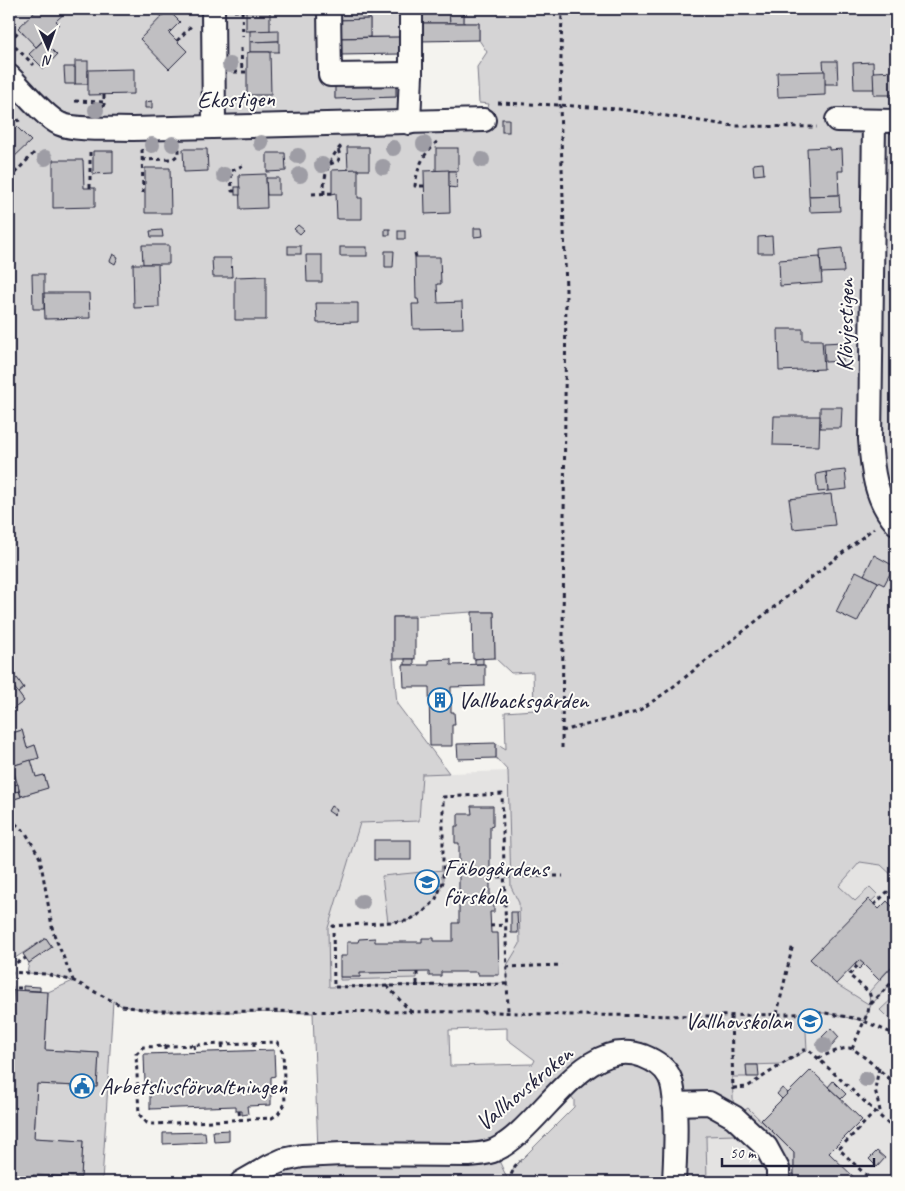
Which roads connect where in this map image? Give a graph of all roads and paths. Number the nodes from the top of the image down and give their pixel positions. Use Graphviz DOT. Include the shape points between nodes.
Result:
graph roads {
  1 [pos="213,9"];
  2 [pos="329,9"];
  3 [pos="410,9"];
  4 [pos="562,9"];
  5 [pos="242,10"];
  6 [pos="194,23"];
  7 [pos="20,30"];
  8 [pos="243,37"];
  9 [pos="9,41"];
  10 [pos="178,41"];
  11 [pos="241,48"];
  12 [pos="34,66"];
  13 [pos="247,72"];
  14 [pos="411,74"];
  15 [pos="9,76"];
  16 [pos="104,95"];
  17 [pos="75,102"];
  18 [pos="560,105"];
  19 [pos="484,120"];
  20 [pos="837,120"];
  21 [pos="874,120"];
  22 [pos="896,121"];
  23 [pos="409,123"];
  24 [pos="214,126"];
  25 [pos="142,128"];
  26 [pos="439,140"];
  27 [pos="180,143"];
  28 [pos="344,144"];
  29 [pos="95,145"];
  30 [pos="35,152"];
  31 [pos="142,160"];
  32 [pos="246,164"];
  33 [pos="9,179"];
  34 [pos="424,186"];
  35 [pos="90,188"];
  36 [pos="235,191"];
  37 [pos="145,193"];
  38 [pos="336,193"];
  39 [pos="312,194"];
  40 [pos="324,194"];
  41 [pos="895,522"];
  42 [pos="562,731"];
  43 [pos="562,748"];
  44 [pos="9,818"];
  45 [pos="563,876"];
  46 [pos="490,877"];
  47 [pos="504,877"];
  48 [pos="896,901"];
  49 [pos="874,905"];
  50 [pos="505,925"];
  51 [pos="490,926"];
  52 [pos="793,944"];
  53 [pos="26,958"];
  54 [pos="562,965"];
  55 [pos="9,966"];
  56 [pos="506,966"];
  57 [pos="857,966"];
  58 [pos="9,972"];
  59 [pos="417,972"];
  60 [pos="896,978"];
  61 [pos="74,981"];
  62 [pos="507,984"];
  63 [pos="417,985"];
  64 [pos="387,986"];
  65 [pos="9,988"];
  66 [pos="23,988"];
  67 [pos="871,1005"];
  68 [pos="411,1012"];
  69 [pos="508,1012"];
  70 [pos="777,1014"];
  71 [pos="731,1016"];
  72 [pos="864,1021"];
  73 [pos="896,1035"];
  74 [pos="254,1043"];
  75 [pos="222,1044"];
  76 [pos="194,1045"];
  77 [pos="165,1046"];
  78 [pos="852,1049"];
  79 [pos="254,1050"];
  80 [pos="195,1052"];
  81 [pos="223,1052"];
  82 [pos="166,1053"];
  83 [pos="818,1058"];
  84 [pos="878,1068"];
  85 [pos="896,1085"];
  86 [pos="733,1088"];
  87 [pos="674,1104"];
  88 [pos="239,1111"];
  89 [pos="876,1111"];
  90 [pos="881,1116"];
  91 [pos="734,1117"];
  92 [pos="240,1120"];
  93 [pos="896,1131"];
  94 [pos="896,1178"];
  95 [pos="242,1182"];
  96 [pos="674,1182"];
  97 [pos="778,1182"];
  98 [pos="873,1182"];
  99 [pos="892,1182"];
  1 -- 24 [label="street"];
  2 -- 14 [label="street" via="330,74"];
  3 -- 14 [label="street"];
  4 -- 18 [label="path"];
  5 -- 8 [label="path"];
  6 -- 10 [label="path"];
  7 -- 9 [label="path"];
  9 -- 12 [label="path"];
  11 -- 13 [label="path" via="242,72"];
  14 -- 23 [label="street"];
  15 -- 25 [label="street, Ekostigen" via="59,124 89,128"];
  16 -- 17 [label="path" via="104,102"];
  18 -- 19 [label="path" via="489,103"];
  18 -- 20 [label="path" via="618,109 734,126 835,128"];
  18 -- 42 [label="path" via="566,291"];
  19 -- 23 [label="street, Ekostigen"];
  20 -- 21 [label="street"];
  21 -- 22 [label="street"];
  21 -- 41 [label="street, Klövjestigen" via="870,438 875,482 881,500"];
  23 -- 24 [label="street, Ekostigen"];
  24 -- 25 [label="street, Ekostigen"];
  25 -- 31 [label="path"];
  26 -- 34 [label="path" via="418,167 414,186"];
  27 -- 31 [label="path" via="179,154 173,159"];
  28 -- 40 [label="path" via="329,164 323,180"];
  29 -- 35 [label="path" via="90,152"];
  30 -- 33 [label="path"];
  31 -- 37 [label="path"];
  32 -- 36 [label="path" via="231,170 232,191"];
  38 -- 40 [label="path"];
  39 -- 40 [label="path"];
  41 -- 42 [label="path" via="877,526 637,712"];
  42 -- 43 [label="path"];
  44 -- 61 [label="path" via="26,833 40,858 53,932"];
  45 -- 47 [label="path"];
  46 -- 47 [label="path"];
  47 -- 50 [label="path"];
  47 -- 64 [label="path" via="502,794 443,797 443,882 435,901 407,921 333,926 334,987"];
  48 -- 49 [label="path" via="887,892"];
  50 -- 51 [label="path"];
  50 -- 56 [label="path"];
  52 -- 70 [label="path"];
  53 -- 55 [label="path"];
  54 -- 56 [label="path"];
  56 -- 62 [label="path"];
  57 -- 67 [label="path" via="848,975 869,992"];
  58 -- 61 [label="path" via="46,974"];
  59 -- 63 [label="path"];
  60 -- 67 [label="path"];
  61 -- 68 [label="path" via="122,1006 156,1011"];
  62 -- 63 [label="path"];
  62 -- 69 [label="path"];
  63 -- 64 [label="path"];
  64 -- 68 [label="path"];
  65 -- 66 [label="path"];
  67 -- 72 [label="path"];
  68 -- 69 [label="path"];
  69 -- 71 [label="path"];
  70 -- 71 [label="path"];
  70 -- 72 [label="path" via="825,1013"];
  71 -- 86 [label="path"];
  72 -- 73 [label="path"];
  72 -- 78 [label="path"];
  74 -- 75 [label="path"];
  74 -- 79 [label="path"];
  74 -- 92 [label="path" via="277,1042 279,1045 283,1053 285,1104 272,1118"];
  75 -- 76 [label="path"];
  75 -- 81 [label="path"];
  76 -- 77 [label="path"];
  76 -- 80 [label="path"];
  77 -- 82 [label="path"];
  77 -- 92 [label="path" via="144,1047 136,1054 139,1114 147,1123"];
  78 -- 83 [label="path"];
  78 -- 84 [label="path"];
  83 -- 86 [label="path" via="804,1050 747,1088"];
  83 -- 89 [label="path"];
  84 -- 85 [label="path"];
  84 -- 90 [label="path" via="875,1089"];
  86 -- 91 [label="path"];
  87 -- 91 [label="street" via="709,1103"];
  87 -- 95 [label="street, Vallhovskroken" via="670,1077 657,1063 637,1054 616,1054 584,1069 508,1142 486,1153 302,1156 270,1166"];
  87 -- 96 [label="street, Vallhovskroken"];
  88 -- 92 [label="path"];
  89 -- 90 [label="path"];
  89 -- 98 [label="path" via="839,1149"];
  90 -- 93 [label="path"];
  91 -- 97 [label="street" via="766,1147 778,1169"];
  94 -- 99 [label="path"];
}
